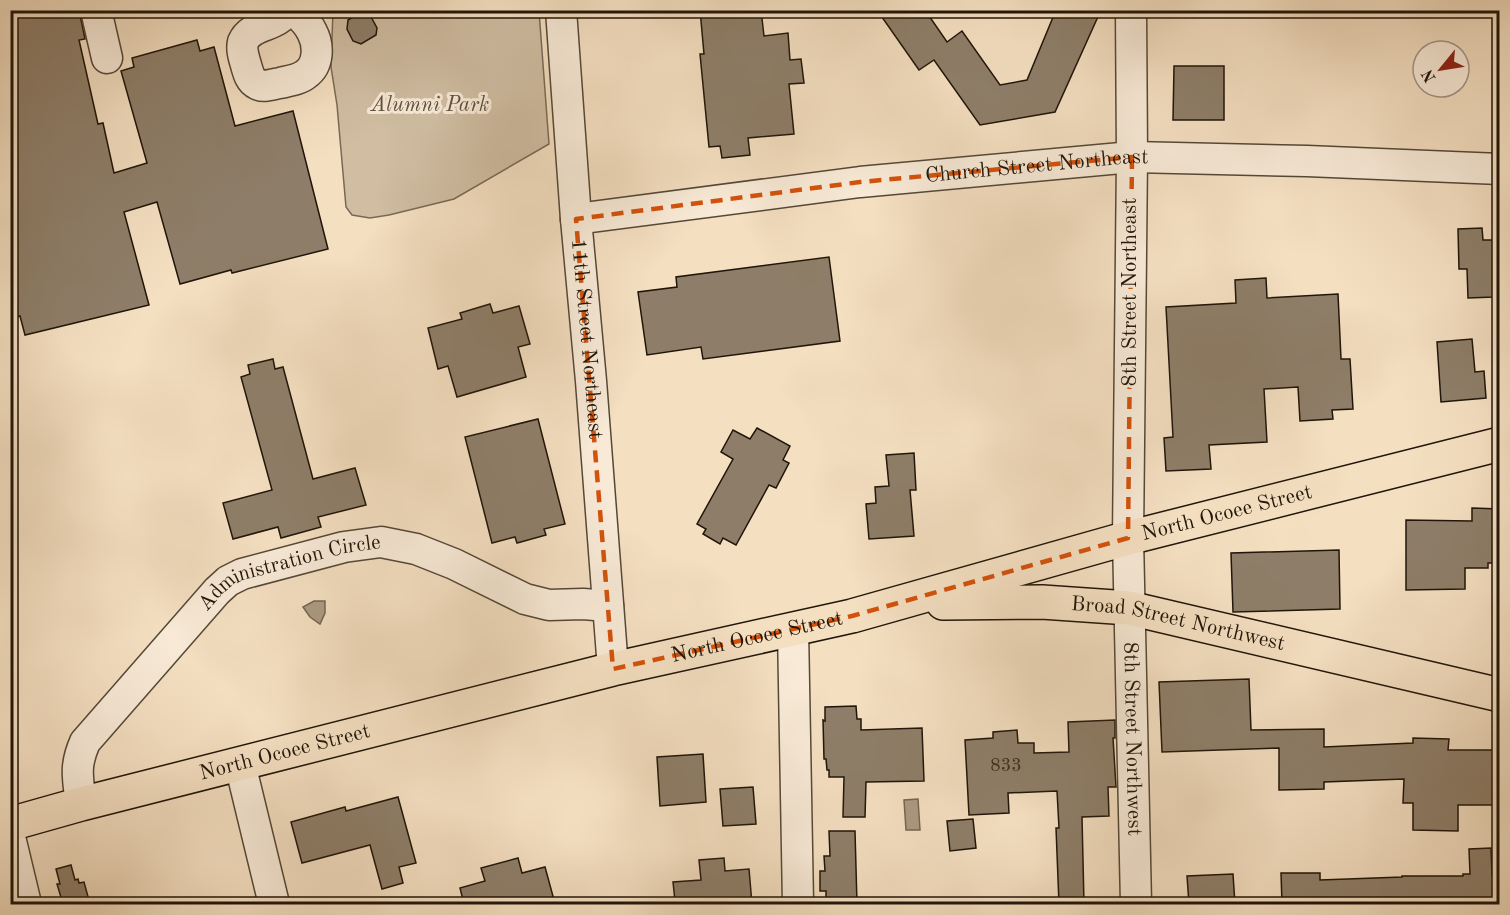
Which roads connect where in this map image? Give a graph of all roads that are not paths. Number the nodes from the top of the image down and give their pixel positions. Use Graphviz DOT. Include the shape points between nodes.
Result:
graph roads {
  1 [pos="96,10"];
  2 [pos="287,10"];
  3 [pos="294,10"];
  4 [pos="561,10"];
  5 [pos="1131,10"];
  6 [pos="108,58"];
  7 [pos="1132,157"];
  8 [pos="1500,169"];
  9 [pos="576,219"];
  10 [pos="1500,444"];
  11 [pos="1128,538"];
  12 [pos="608,606"];
  13 [pos="1129,608"];
  14 [pos="852,616"];
  15 [pos="793,629"];
  16 [pos="613,669"];
  17 [pos="1500,695"];
  18 [pos="240,764"];
  19 [pos="81,804"];
  20 [pos="10,824"];
  21 [pos="10,837"];
  22 [pos="26,904"];
  23 [pos="274,904"];
  24 [pos="798,904"];
  25 [pos="1136,904"];
  1 -- 6 [label="street"];
  2 -- 3 [label="street" via="274,22 257,27 242,44 248,73 261,86 301,78 313,67 316,45 312,32"];
  4 -- 9 [label="street, 11th Street Northeast"];
  5 -- 7 [label="street, 8th Street Northeast"];
  7 -- 8 [label="street, Church Street Northeast"];
  7 -- 9 [label="street, Church Street Northeast" via="860,182"];
  7 -- 11 [label="street, 8th Street Northeast"];
  9 -- 12 [label="street, 11th Street Northeast"];
  10 -- 11 [label="main road, North Ocoee Street"];
  11 -- 13 [label="street, 8th Street Northwest"];
  11 -- 14 [label="main road, North Ocoee Street"];
  12 -- 16 [label="street, 11th Street Northeast"];
  12 -- 19 [label="street, Administration Circle" via="549,605 525,599 454,564 416,549 381,542 344,547 243,574 228,580 217,591 86,742 77,767"];
  13 -- 14 [label="main road, Broad Street Northwest" via="1042,602 952,602"];
  13 -- 17 [label="main road, Broad Street Northwest"];
  13 -- 25 [label="street, 8th Street Northwest"];
  14 -- 15 [label="main road, North Ocoee Street"];
  15 -- 16 [label="main road, North Ocoee Street"];
  15 -- 24 [label="street"];
  16 -- 18 [label="main road, North Ocoee Street"];
  18 -- 19 [label="main road, North Ocoee Street"];
  18 -- 23 [label="street"];
  19 -- 20 [label="main road, North Ocoee Street"];
  21 -- 22 [label="street"];
}
